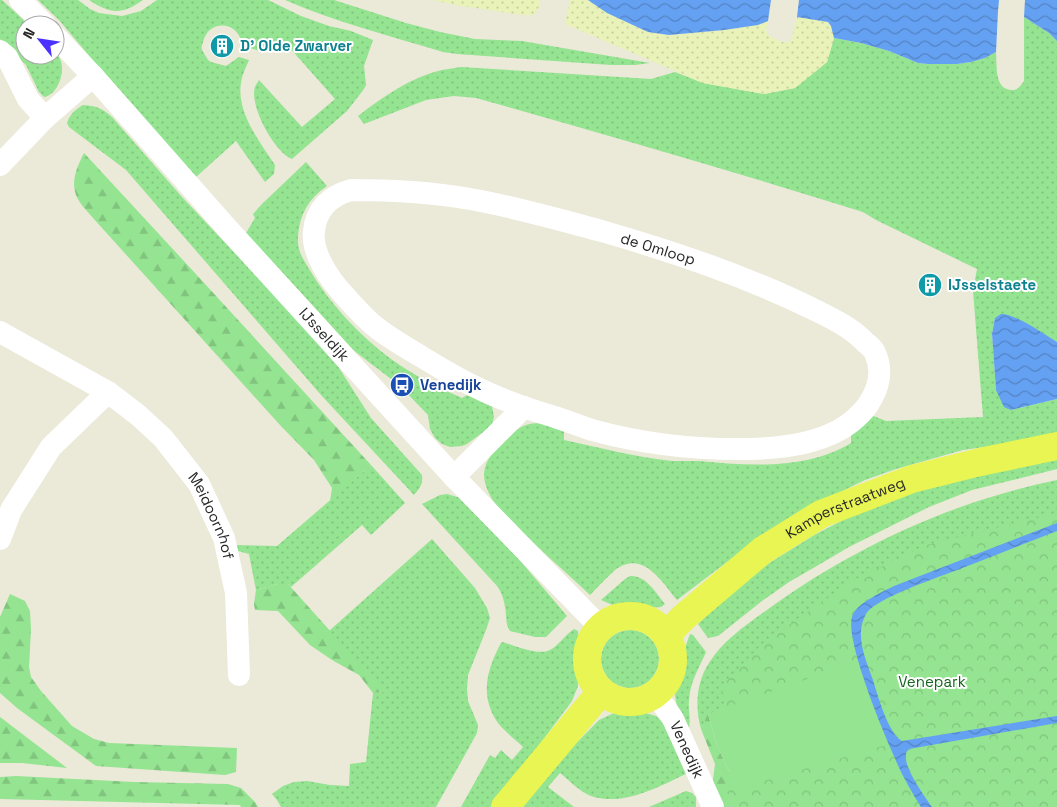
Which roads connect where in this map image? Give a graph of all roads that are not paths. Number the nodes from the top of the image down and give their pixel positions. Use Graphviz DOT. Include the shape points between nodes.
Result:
graph roads {
  1 [pos="20,0"];
  2 [pos="35,15"];
  3 [pos="65,47"];
  4 [pos="0,51"];
  5 [pos="93,76"];
  6 [pos="45,118"];
  7 [pos="0,164"];
  8 [pos="0,332"];
  9 [pos="108,392"];
  10 [pos="524,407"];
  11 [pos="1057,446"];
  12 [pos="454,477"];
  13 [pos="0,539"];
  14 [pos="600,627"];
  15 [pos="666,635"];
  16 [pos="239,675"];
  17 [pos="602,692"];
  18 [pos="656,694"];
  19 [pos="505,807"];
  20 [pos="713,807"];
  1 -- 2 [label="street"];
  3 -- 5 [label="street, IJsseldijk"];
  4 -- 6 [label="street" via="7,57 28,99"];
  5 -- 6 [label="street"];
  5 -- 12 [label="street, IJsseldijk"];
  6 -- 7 [label="street"];
  8 -- 9 [label="street, Meidoornhof"];
  9 -- 13 [label="street" via="51,447 11,510"];
  9 -- 16 [label="street, Meidoornhof" via="163,438 199,484 224,538 236,593"];
  10 -- 10 [label="street, de Omloop" via="484,391 428,361 376,328 338,289 314,245 317,218 332,198 351,190 437,194 556,218 666,250 767,288 844,324 875,351 878,367 879,380 868,407 848,425 832,434 772,449 706,448 647,442 594,430"];
  10 -- 12 [label="street"];
  11 -- 15 [label="main road, Kamperstraatweg" via="912,479 821,514 763,550"];
  12 -- 14 [label="street, IJsseldijk"];
  14 -- 15 [label="main road" via="620,616 632,616 658,624"];
  14 -- 17 [label="main road" via="590,642 587,654 592,679"];
  15 -- 18 [label="main road" via="674,660 671,675"];
  17 -- 18 [label="main road" via="626,703 640,702"];
  17 -- 19 [label="main road"];
  18 -- 20 [label="street, Venedijk" via="673,719"];
}
